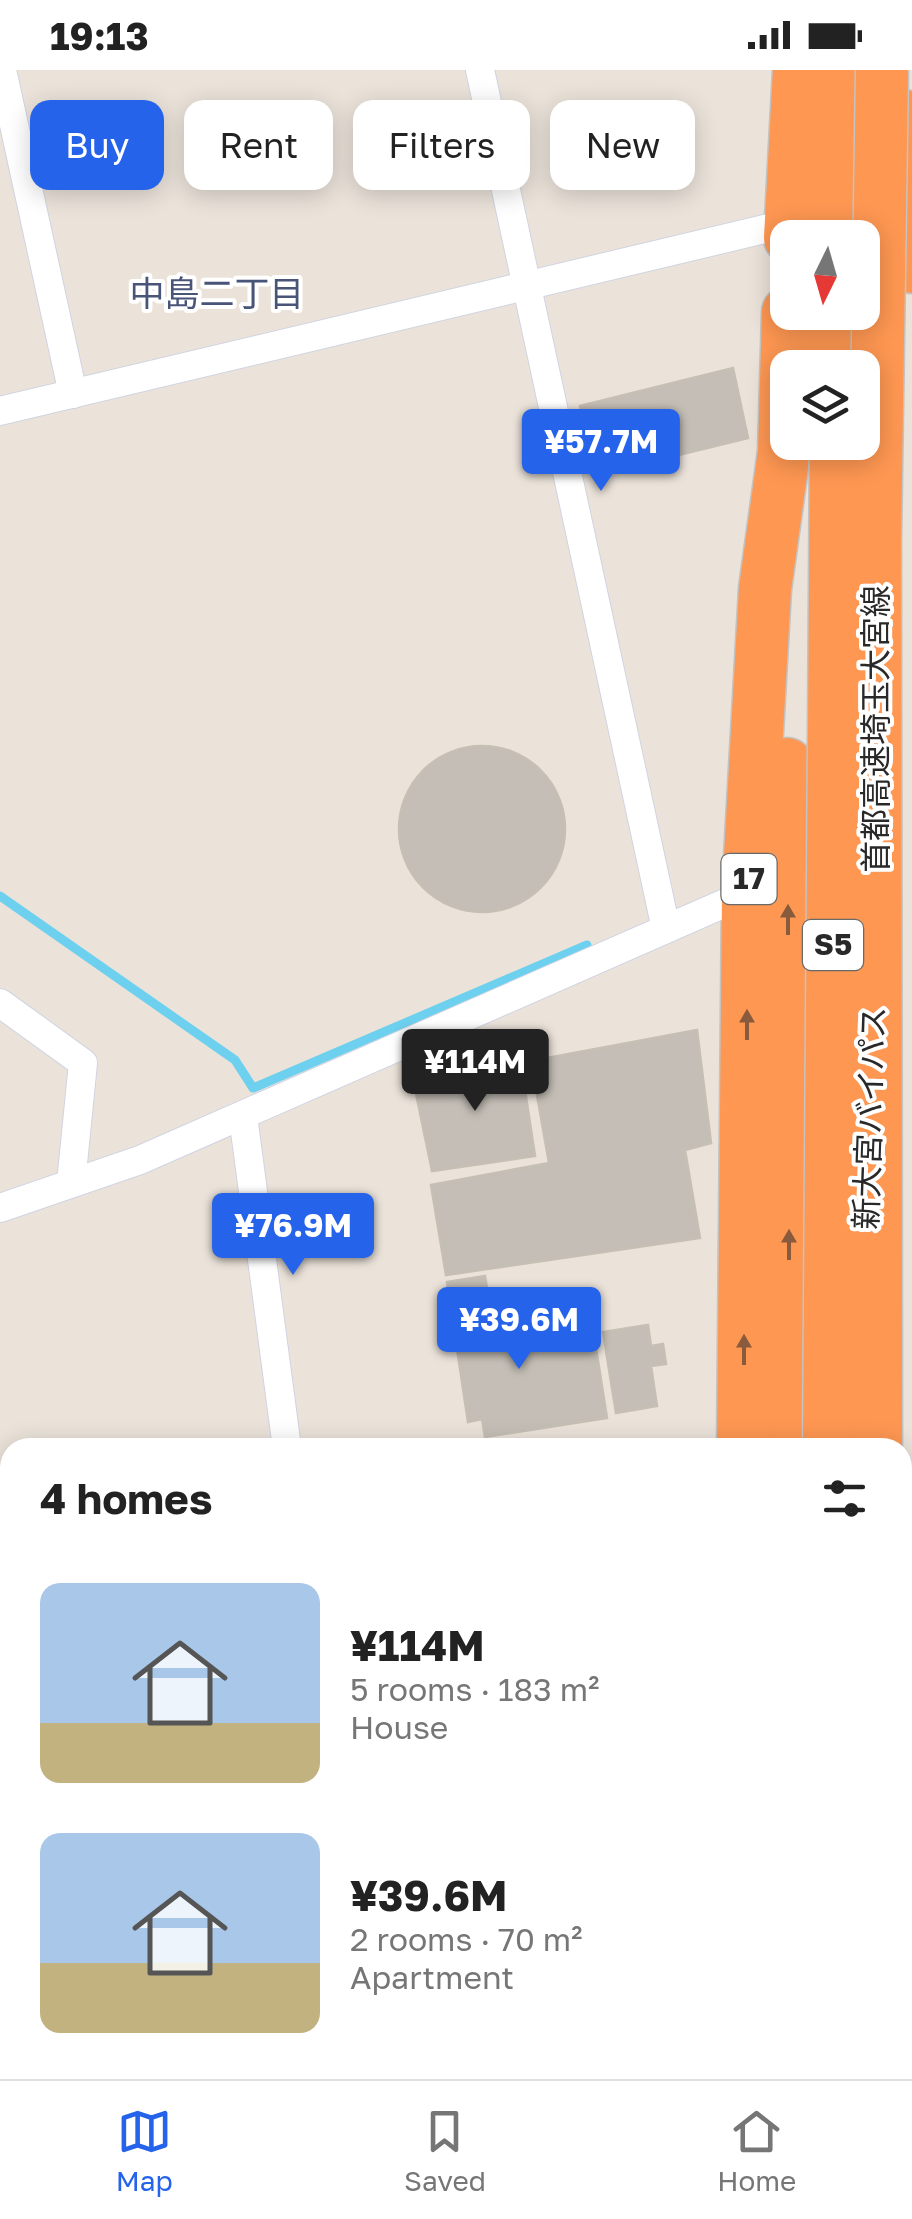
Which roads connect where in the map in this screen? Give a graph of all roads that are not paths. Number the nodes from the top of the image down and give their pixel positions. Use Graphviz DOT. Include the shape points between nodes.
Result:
graph roads {
  1 [pos="2,70"];
  2 [pos="480,70"];
  3 [pos="798,70"];
  4 [pos="819,70"];
  5 [pos="839,70"];
  6 [pos="882,70"];
  7 [pos="905,93"];
  8 [pos="809,220"];
  9 [pos="811,220"];
  10 [pos="812,220"];
  11 [pos="770,241"];
  12 [pos="912,267"];
  13 [pos="527,285"];
  14 [pos="73,394"];
  15 [pos="0,411"];
  16 [pos="800,460"];
  17 [pos="803,460"];
  18 [pos="804,460"];
  19 [pos="836,460"];
  20 [pos="748,893"];
  21 [pos="666,929"];
  22 [pos="0,1003"];
  23 [pos="243,1116"];
  24 [pos="71,1184"];
  25 [pos="0,1208"];
  26 [pos="285,1438"];
  27 [pos="744,1438"];
  28 [pos="789,1438"];
  29 [pos="833,1438"];
  30 [pos="833,1438"];
  31 [pos="864,1438"];
  32 [pos="876,1438"];
  1 -- 14 [label="street"];
  2 -- 13 [label="street"];
  3 -- 8 [label="highway"];
  4 -- 9 [label="highway"];
  5 -- 10 [label="highway"];
  6 -- 32 [label="highway, 首都高速埼玉大宮線 / S5, bridge"];
  7 -- 12 [label="highway"];
  7 -- 31 [label="highway, 新大宮バイパス"];
  11 -- 13 [label="street"];
  13 -- 14 [label="street"];
  13 -- 21 [label="street"];
  14 -- 15 [label="street"];
  16 -- 20 [label="highway, 17" via="765,589"];
  28 -- 17 [label="highway, one-way" via="788,844"];
  18 -- 29 [label="highway, 新大宮バイパス / 17"];
  19 -- 30 [label="highway, 首都高速埼玉大宮線 / S5, bridge"];
  20 -- 21 [label="street"];
  27 -- 20 [label="highway, 17, one-way"];
  21 -- 23 [label="street"];
  22 -- 24 [label="street" via="82,1062"];
  23 -- 24 [label="street"];
  23 -- 26 [label="street"];
  24 -- 25 [label="street"];
}
